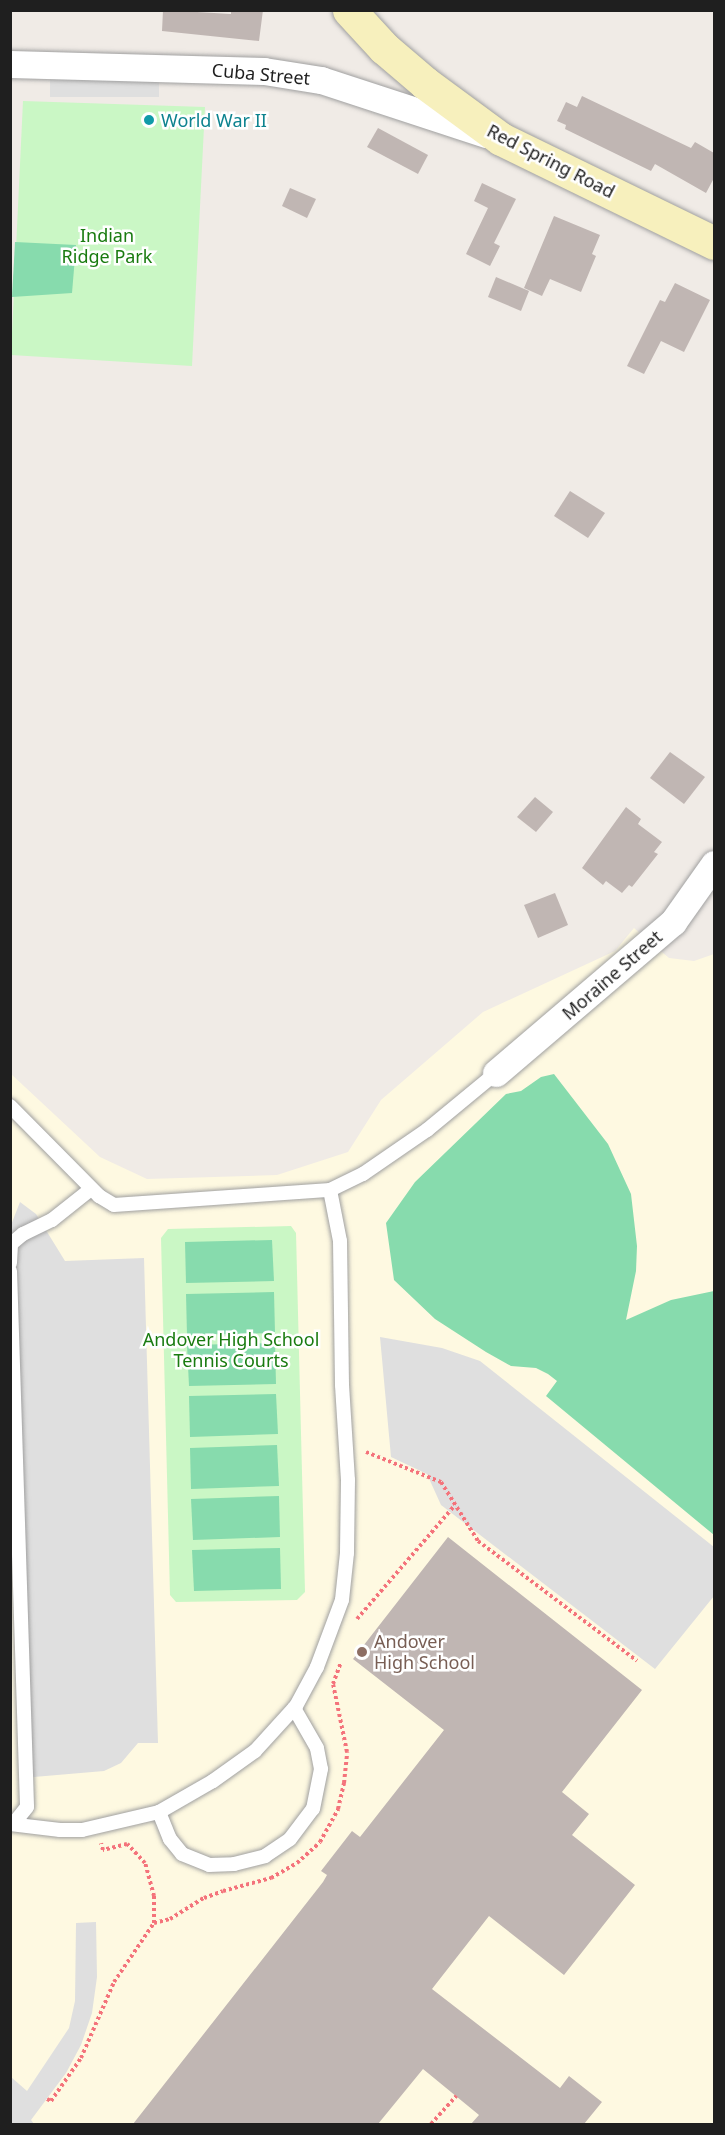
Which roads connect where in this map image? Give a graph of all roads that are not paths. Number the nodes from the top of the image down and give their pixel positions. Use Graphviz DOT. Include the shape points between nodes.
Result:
graph roads {
  1 [pos="349,10"];
  2 [pos="10,64"];
  3 [pos="501,139"];
  4 [pos="714,243"];
  5 [pos="713,869"];
  6 [pos="496,1073"];
  7 [pos="10,1106"];
  8 [pos="91,1189"];
  9 [pos="330,1190"];
  10 [pos="10,1263"];
  11 [pos="10,1271"];
  12 [pos="294,1708"];
  13 [pos="159,1812"];
  14 [pos="12,1824"];
  1 -- 3 [label="main road, Red Spring Road" via="384,48"];
  2 -- 3 [label="street, Cuba Street" via="264,70 321,80"];
  3 -- 4 [label="main road, Red Spring Road"];
  5 -- 6 [label="street, Moraine Street" via="673,922"];
  6 -- 9 [label="lane" via="427,1130 363,1174"];
  7 -- 8 [label="lane"];
  8 -- 9 [label="lane" via="106,1202 122,1206"];
  8 -- 10 [label="lane" via="52,1220 11,1244"];
  9 -- 12 [label="lane" via="340,1241 347,1552 342,1600 317,1667"];
  11 -- 14 [label="lane" via="27,1808"];
  12 -- 13 [label="lane" via="255,1751 213,1782"];
  12 -- 13 [label="lane" via="317,1748 321,1769 313,1809 303,1826 277,1850 249,1861 208,1865 182,1854 170,1839"];
  13 -- 14 [label="lane" via="98,1828 60,1830"];
}
